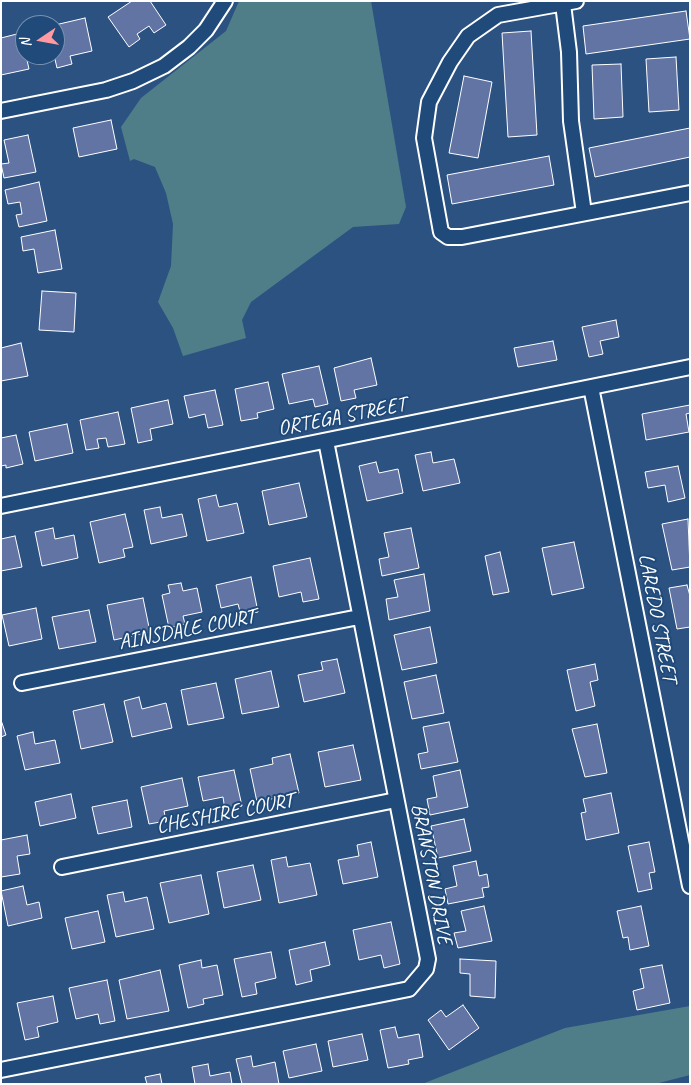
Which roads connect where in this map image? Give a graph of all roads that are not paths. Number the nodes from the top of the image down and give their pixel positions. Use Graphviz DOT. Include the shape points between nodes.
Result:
graph roads {
  1 [pos="225,1"];
  2 [pos="569,2"];
  3 [pos="1,111"];
  4 [pos="690,193"];
  5 [pos="584,213"];
  6 [pos="690,367"];
  7 [pos="592,387"];
  8 [pos="326,441"];
  9 [pos="1,506"];
  10 [pos="359,617"];
  11 [pos="22,683"];
  12 [pos="396,800"];
  13 [pos="62,867"];
  14 [pos="690,886"];
  15 [pos="1,1070"];
  1 -- 3 [label="street" via="206,30 164,66 148,74 106,90"];
  2 -- 5 [label="street" via="571,122"];
  2 -- 5 [label="street" via="498,15 468,36 429,102 424,138 435,210 441,232 448,238"];
  4 -- 5 [label="street"];
  6 -- 7 [label="street, ORTEGA STREET"];
  7 -- 8 [label="street, ORTEGA STREET"];
  7 -- 14 [label="street, LAREDO STREET"];
  8 -- 9 [label="street, ORTEGA STREET"];
  8 -- 10 [label="street, BRANSTON DRIVE"];
  10 -- 11 [label="street, AINSDALE COURT"];
  10 -- 12 [label="street, BRANSTON DRIVE"];
  12 -- 13 [label="street, CHESHIRE COURT"];
  12 -- 15 [label="street, BRANSTON DRIVE" via="428,959 426,969 409,989"];
}
